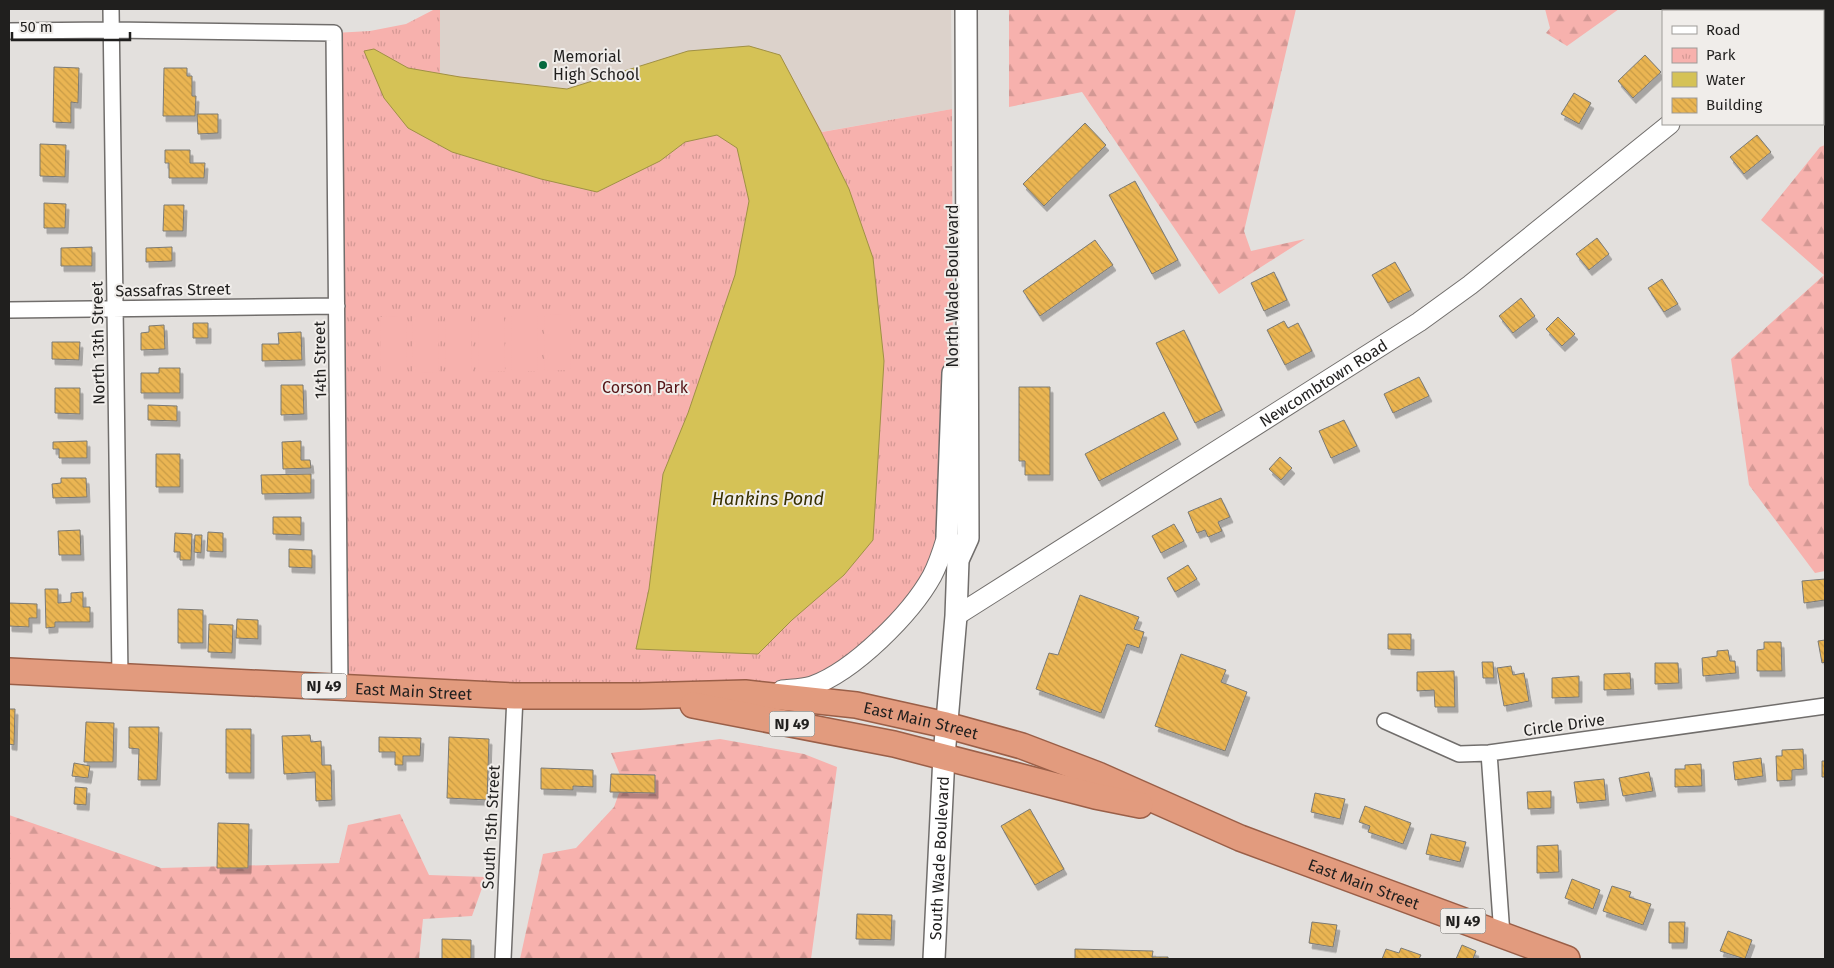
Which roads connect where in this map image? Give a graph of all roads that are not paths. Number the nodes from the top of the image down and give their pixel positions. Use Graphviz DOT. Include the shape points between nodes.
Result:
graph roads {
  1 [pos="110,9"];
  2 [pos="952,9"];
  3 [pos="966,9"];
  4 [pos="111,30"];
  5 [pos="9,31"];
  6 [pos="1669,125"];
  7 [pos="337,306"];
  8 [pos="115,308"];
  9 [pos="9,310"];
  10 [pos="947,536"];
  11 [pos="958,560"];
  12 [pos="956,616"];
  13 [pos="9,671"];
  14 [pos="120,677"];
  15 [pos="340,687"];
  16 [pos="745,693"];
  17 [pos="515,696"];
  18 [pos="639,696"];
  19 [pos="1825,706"];
  20 [pos="1384,721"];
  21 [pos="946,725"];
  22 [pos="1489,753"];
  23 [pos="944,756"];
  24 [pos="1188,815"];
  25 [pos="1502,935"];
  26 [pos="503,959"];
  27 [pos="934,959"];
  28 [pos="1567,959"];
  1 -- 4 [label="street, North 13th Street"];
  2 -- 10 [label="main road, North Wade Boulevard" via="953,381"];
  3 -- 11 [label="main road, North Wade Boulevard" via="968,538"];
  4 -- 5 [label="street"];
  4 -- 7 [label="street, 14th Street" via="334,33"];
  4 -- 8 [label="street, North 13th Street"];
  6 -- 12 [label="street, Newcombtown Road" via="1470,285 1419,322"];
  7 -- 8 [label="street, Sassafras Street"];
  7 -- 15 [label="street, 14th Street"];
  8 -- 9 [label="street, Sassafras Street"];
  8 -- 14 [label="street, North 13th Street"];
  10 -- 11 [label="main road, North Wade Boulevard"];
  10 -- 16 [label="street" via="921,594 863,655 832,677 810,686"];
  11 -- 12 [label="main road, North Wade Boulevard"];
  12 -- 21 [label="main road, North Wade Boulevard"];
  13 -- 14 [label="highway, East Main Street / NJ 49"];
  14 -- 15 [label="highway, East Main Street / NJ 49"];
  15 -- 17 [label="highway, East Main Street / NJ 49"];
  16 -- 18 [label="highway, East Main Street / NJ 49"];
  16 -- 21 [label="highway, East Main Street / NJ 49" via="856,705"];
  17 -- 18 [label="highway, East Main Street / NJ 49"];
  17 -- 26 [label="street, South 15th Street"];
  18 -- 23 [label="highway, East Main Street / NJ 49" via="815,728"];
  19 -- 22 [label="street, Circle Drive"];
  20 -- 22 [label="street, Circle Drive" via="1459,754"];
  21 -- 23 [label="main road, North Wade Boulevard"];
  21 -- 24 [label="highway, East Main Street / NJ 49" via="1022,746"];
  22 -- 25 [label="street"];
  23 -- 24 [label="highway, East Main Street / NJ 49" via="1095,796"];
  23 -- 27 [label="main road, South Wade Boulevard"];
  24 -- 25 [label="highway, East Main Street / NJ 49" via="1286,856"];
  25 -- 28 [label="highway, East Main Street / NJ 49"];
}
